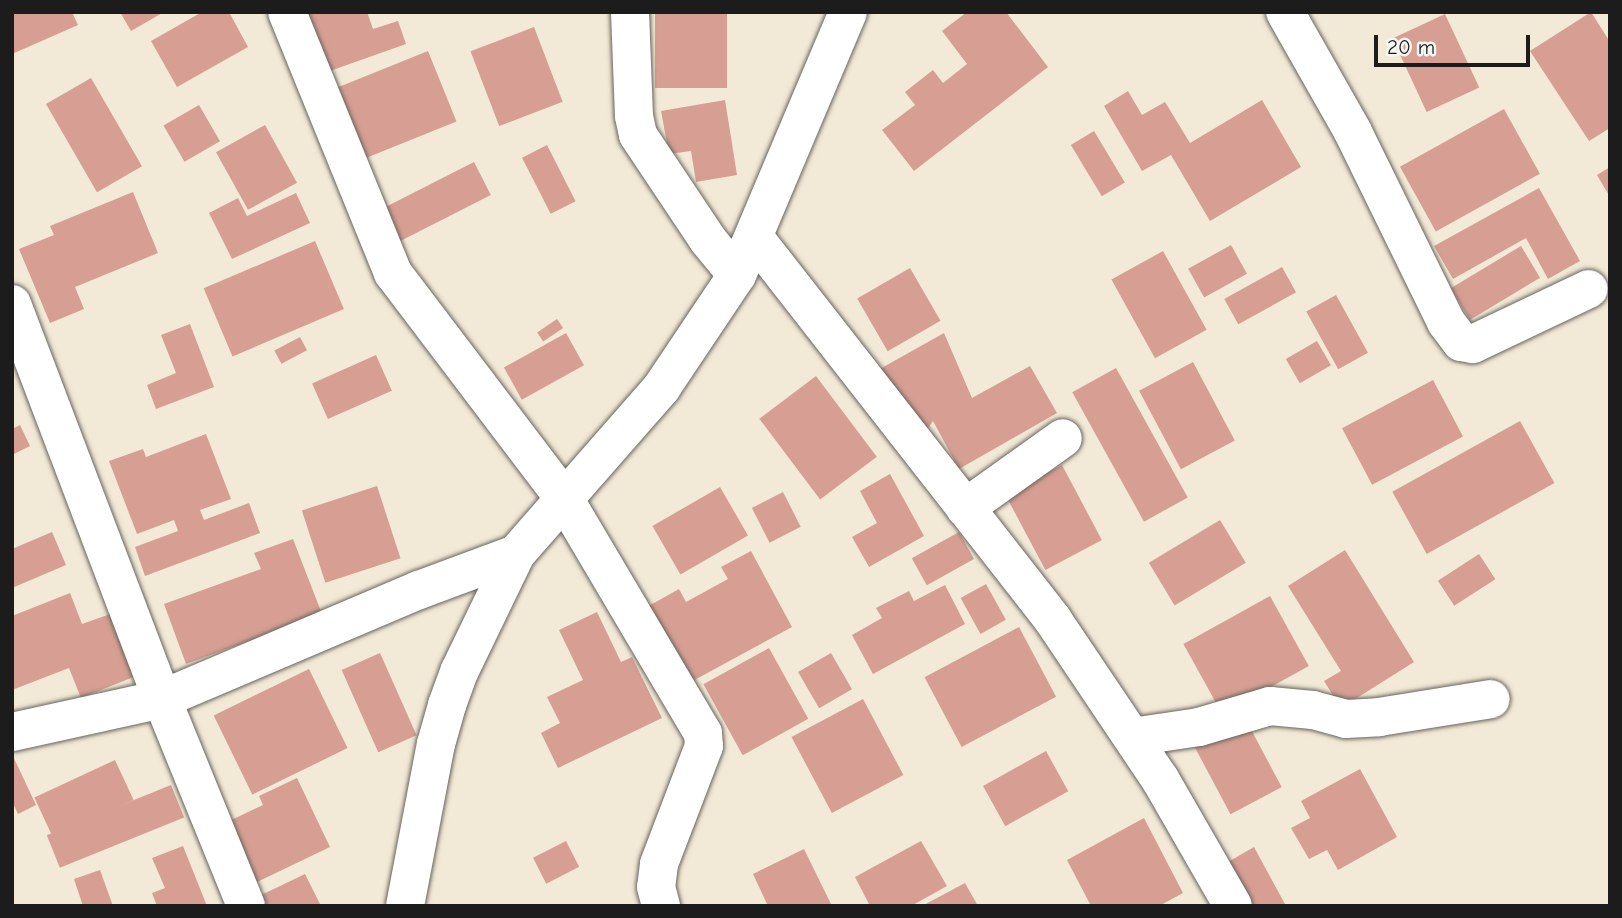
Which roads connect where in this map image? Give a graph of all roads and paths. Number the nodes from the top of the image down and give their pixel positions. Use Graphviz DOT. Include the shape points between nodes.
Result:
graph roads {
  1 [pos="287,12"];
  2 [pos="630,12"];
  3 [pos="848,12"];
  4 [pos="1285,12"];
  5 [pos="754,237"];
  6 [pos="737,275"];
  7 [pos="1590,289"];
  8 [pos="12,304"];
  9 [pos="1063,438"];
  10 [pos="565,500"];
  11 [pos="965,508"];
  12 [pos="516,554"];
  13 [pos="162,699"];
  14 [pos="1491,699"];
  15 [pos="12,732"];
  16 [pos="1132,737"];
  17 [pos="246,906"];
  18 [pos="405,906"];
  19 [pos="661,906"];
  20 [pos="1233,906"];
  1 -- 10 [label="street" via="393,273"];
  2 -- 6 [label="street" via="638,135"];
  3 -- 5 [label="street"];
  4 -- 7 [label="street" via="1352,130 1446,322 1461,342 1473,344"];
  5 -- 6 [label="street"];
  5 -- 11 [label="street"];
  6 -- 10 [label="street" via="662,387"];
  8 -- 13 [label="street"];
  9 -- 11 [label="street"];
  10 -- 12 [label="street"];
  10 -- 19 [label="street" via="705,740 659,864 656,887"];
  11 -- 16 [label="street" via="1053,620"];
  12 -- 13 [label="street"];
  12 -- 18 [label="street" via="447,705"];
  13 -- 15 [label="street"];
  13 -- 17 [label="street"];
  14 -- 16 [label="street" via="1346,719 1270,706 1199,727"];
  16 -- 20 [label="street"];
}
